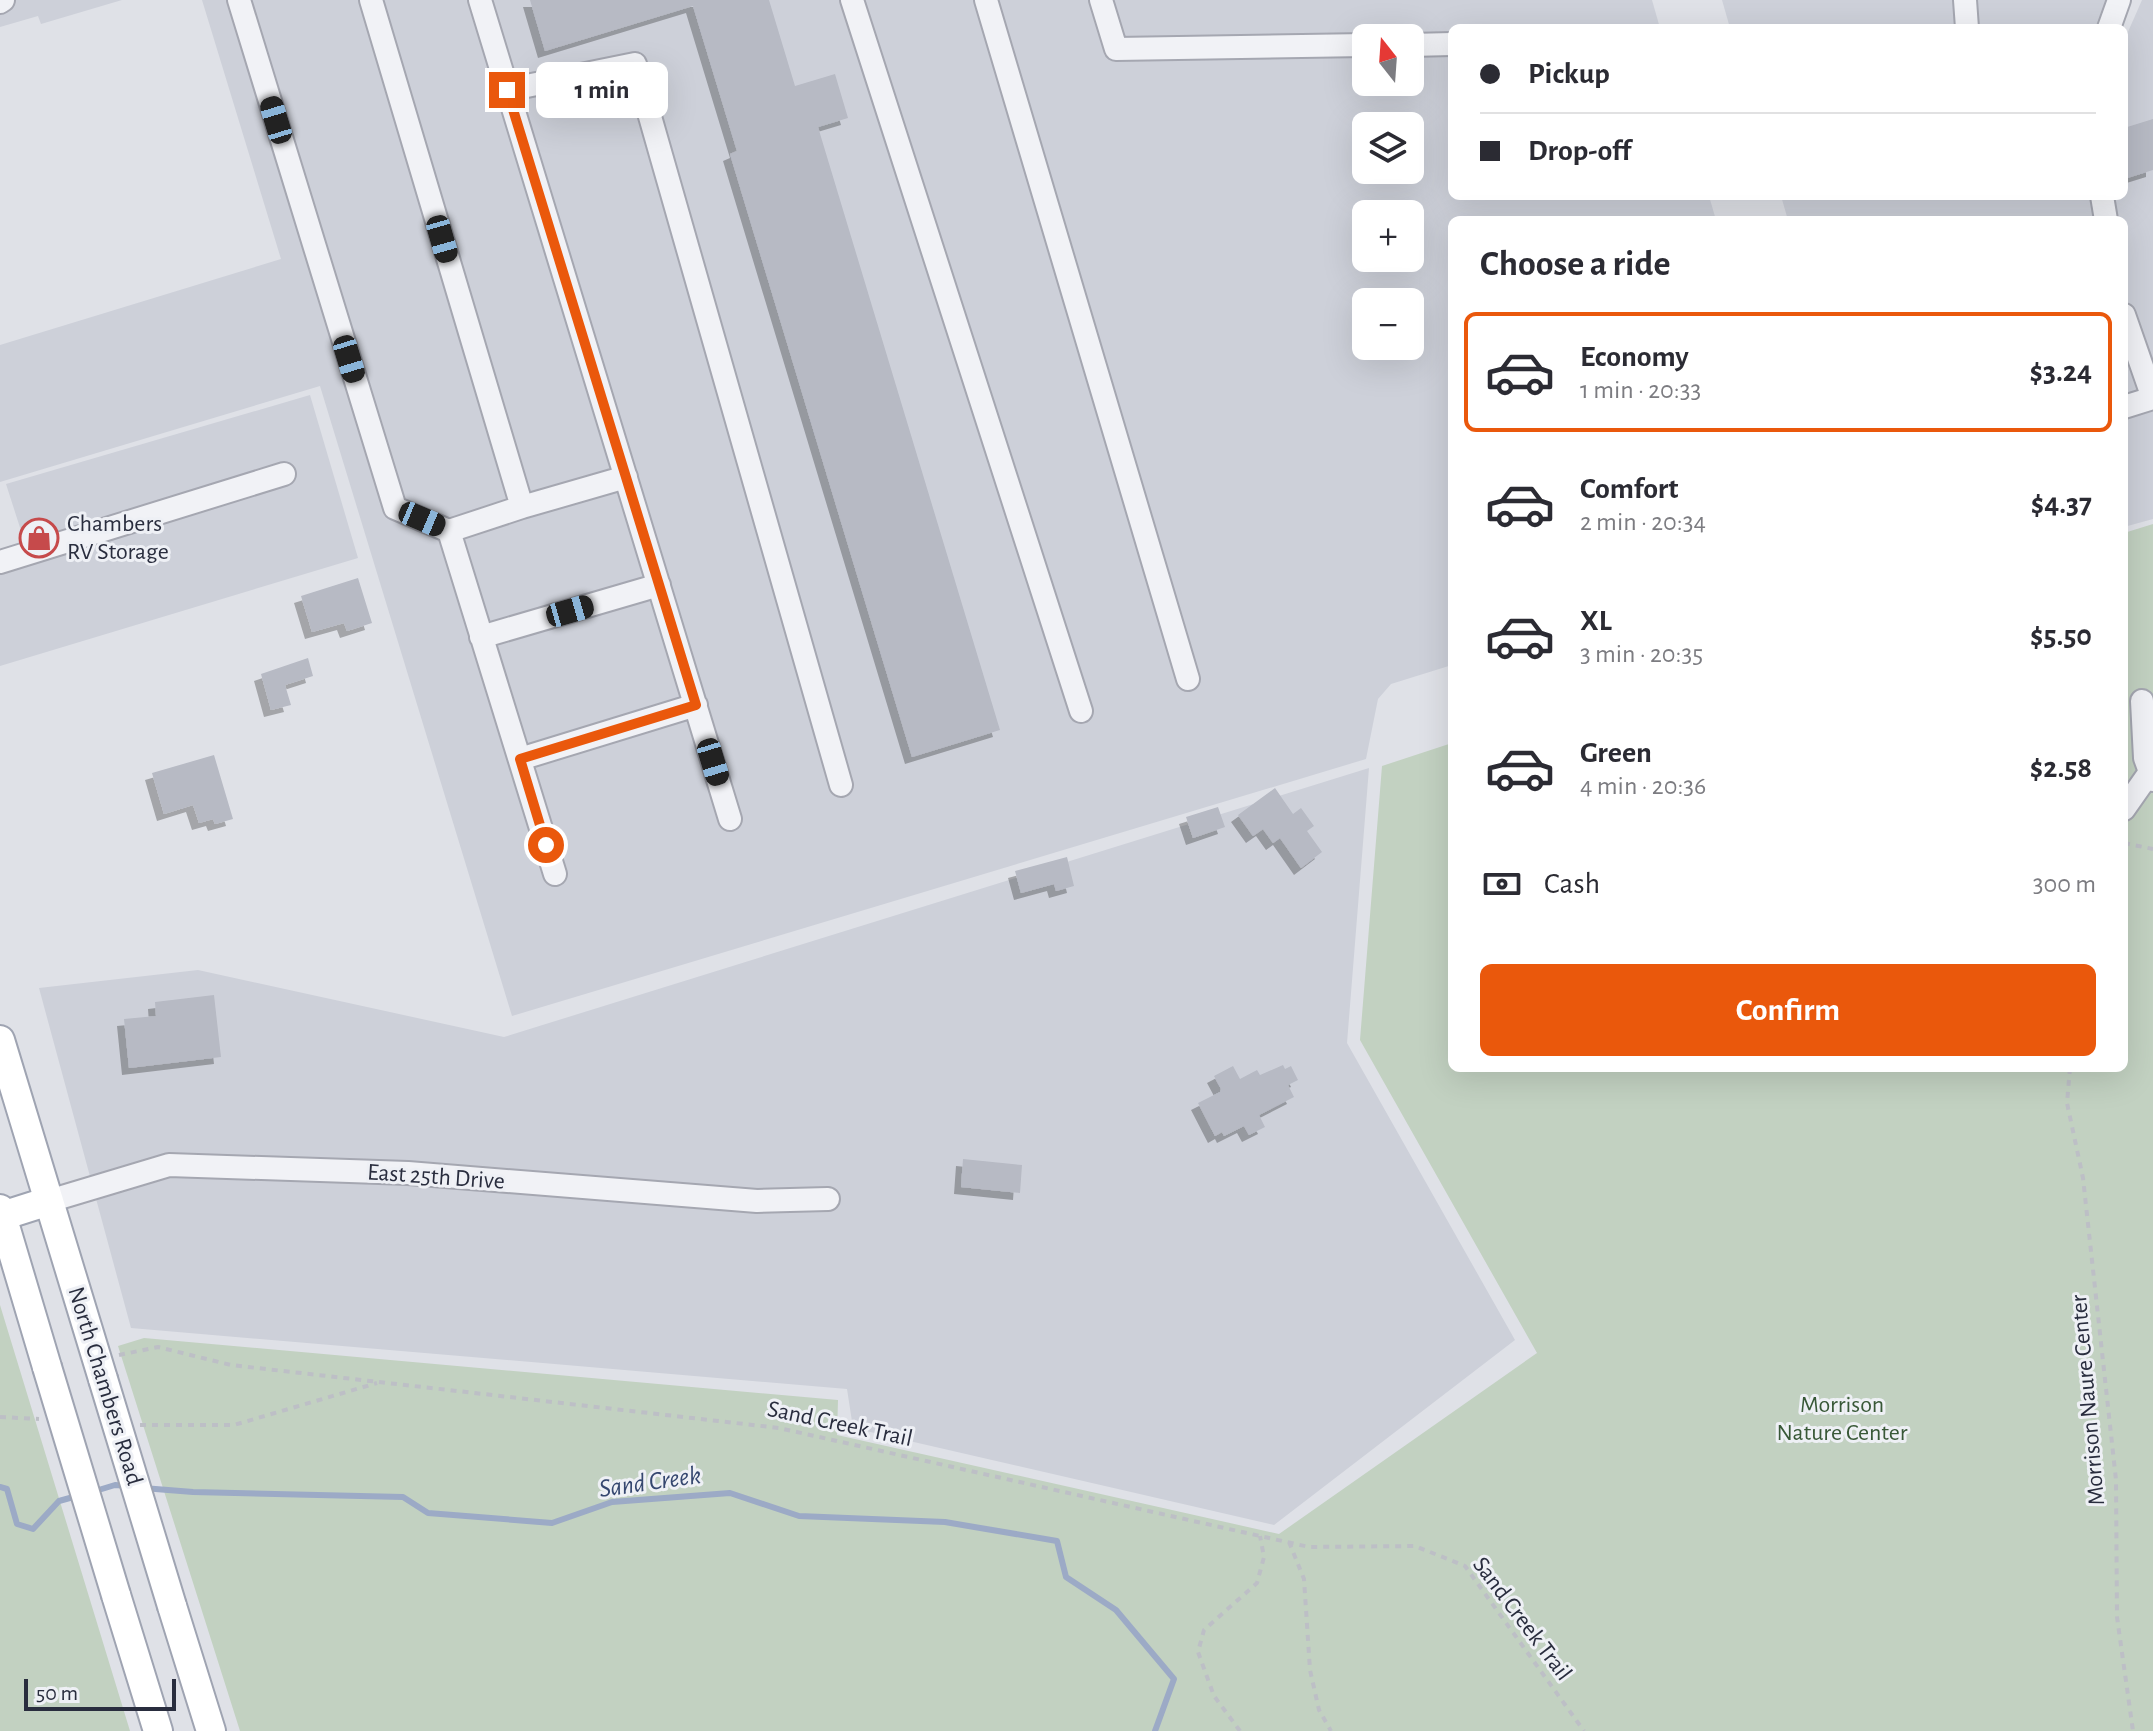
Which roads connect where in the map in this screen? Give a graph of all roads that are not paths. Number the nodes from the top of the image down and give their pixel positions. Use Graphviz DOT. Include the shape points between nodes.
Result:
graph roads {
  1 [pos="239,0"];
  2 [pos="371,0"];
  3 [pos="480,0"];
  4 [pos="852,0"];
  5 [pos="986,0"];
  6 [pos="1101,0"];
  7 [pos="1965,0"];
  8 [pos="2119,0"];
  9 [pos="1967,24"];
  10 [pos="2110,24"];
  11 [pos="1448,44"];
  12 [pos="1352,45"];
  13 [pos="1424,45"];
  14 [pos="507,90"];
  15 [pos="2128,326"];
  16 [pos="2128,406"];
  17 [pos="284,474"];
  18 [pos="626,477"];
  19 [pos="522,507"];
  20 [pos="449,531"];
  21 [pos="0,562"];
  22 [pos="659,585"];
  23 [pos="481,637"];
  24 [pos="1188,679"];
  25 [pos="2140,701"];
  26 [pos="696,705"];
  27 [pos="1081,711"];
  28 [pos="520,759"];
  29 [pos="2152,776"];
  30 [pos="841,785"];
  31 [pos="2128,804"];
  32 [pos="730,819"];
  33 [pos="555,874"];
  34 [pos="0,1040"];
  35 [pos="828,1199"];
  36 [pos="49,1201"];
  37 [pos="1,1213"];
  38 [pos="158,1731"];
  39 [pos="211,1731"];
  1 -- 20 [label="lane" via="395,508"];
  2 -- 19 [label="lane"];
  3 -- 14 [label="lane"];
  4 -- 27 [label="lane"];
  5 -- 24 [label="lane"];
  6 -- 12 [label="lane" via="1116,49"];
  7 -- 9 [label="lane"];
  8 -- 10 [label="lane"];
  11 -- 13 [label="lane"];
  14 -- 18 [label="lane"];
  14 -- 30 [label="lane" via="635,64"];
  15 -- 16 [label="lane" via="2153,398"];
  17 -- 21 [label="lane"];
  18 -- 19 [label="lane"];
  18 -- 22 [label="lane"];
  19 -- 20 [label="lane"];
  20 -- 23 [label="lane"];
  22 -- 23 [label="lane"];
  22 -- 26 [label="lane"];
  23 -- 28 [label="lane"];
  25 -- 29 [label="lane" via="2145,758"];
  26 -- 28 [label="lane"];
  26 -- 32 [label="lane"];
  28 -- 33 [label="lane"];
  29 -- 31 [label="lane"];
  34 -- 36 [label="main road, North Chambers Road"];
  35 -- 36 [label="lane, East 25th Drive" via="757,1201 408,1173 169,1165"];
  36 -- 37 [label="main road"];
  36 -- 39 [label="main road, North Chambers Road, bridge"];
  37 -- 38 [label="main road, North Chambers Road, bridge"];
}
